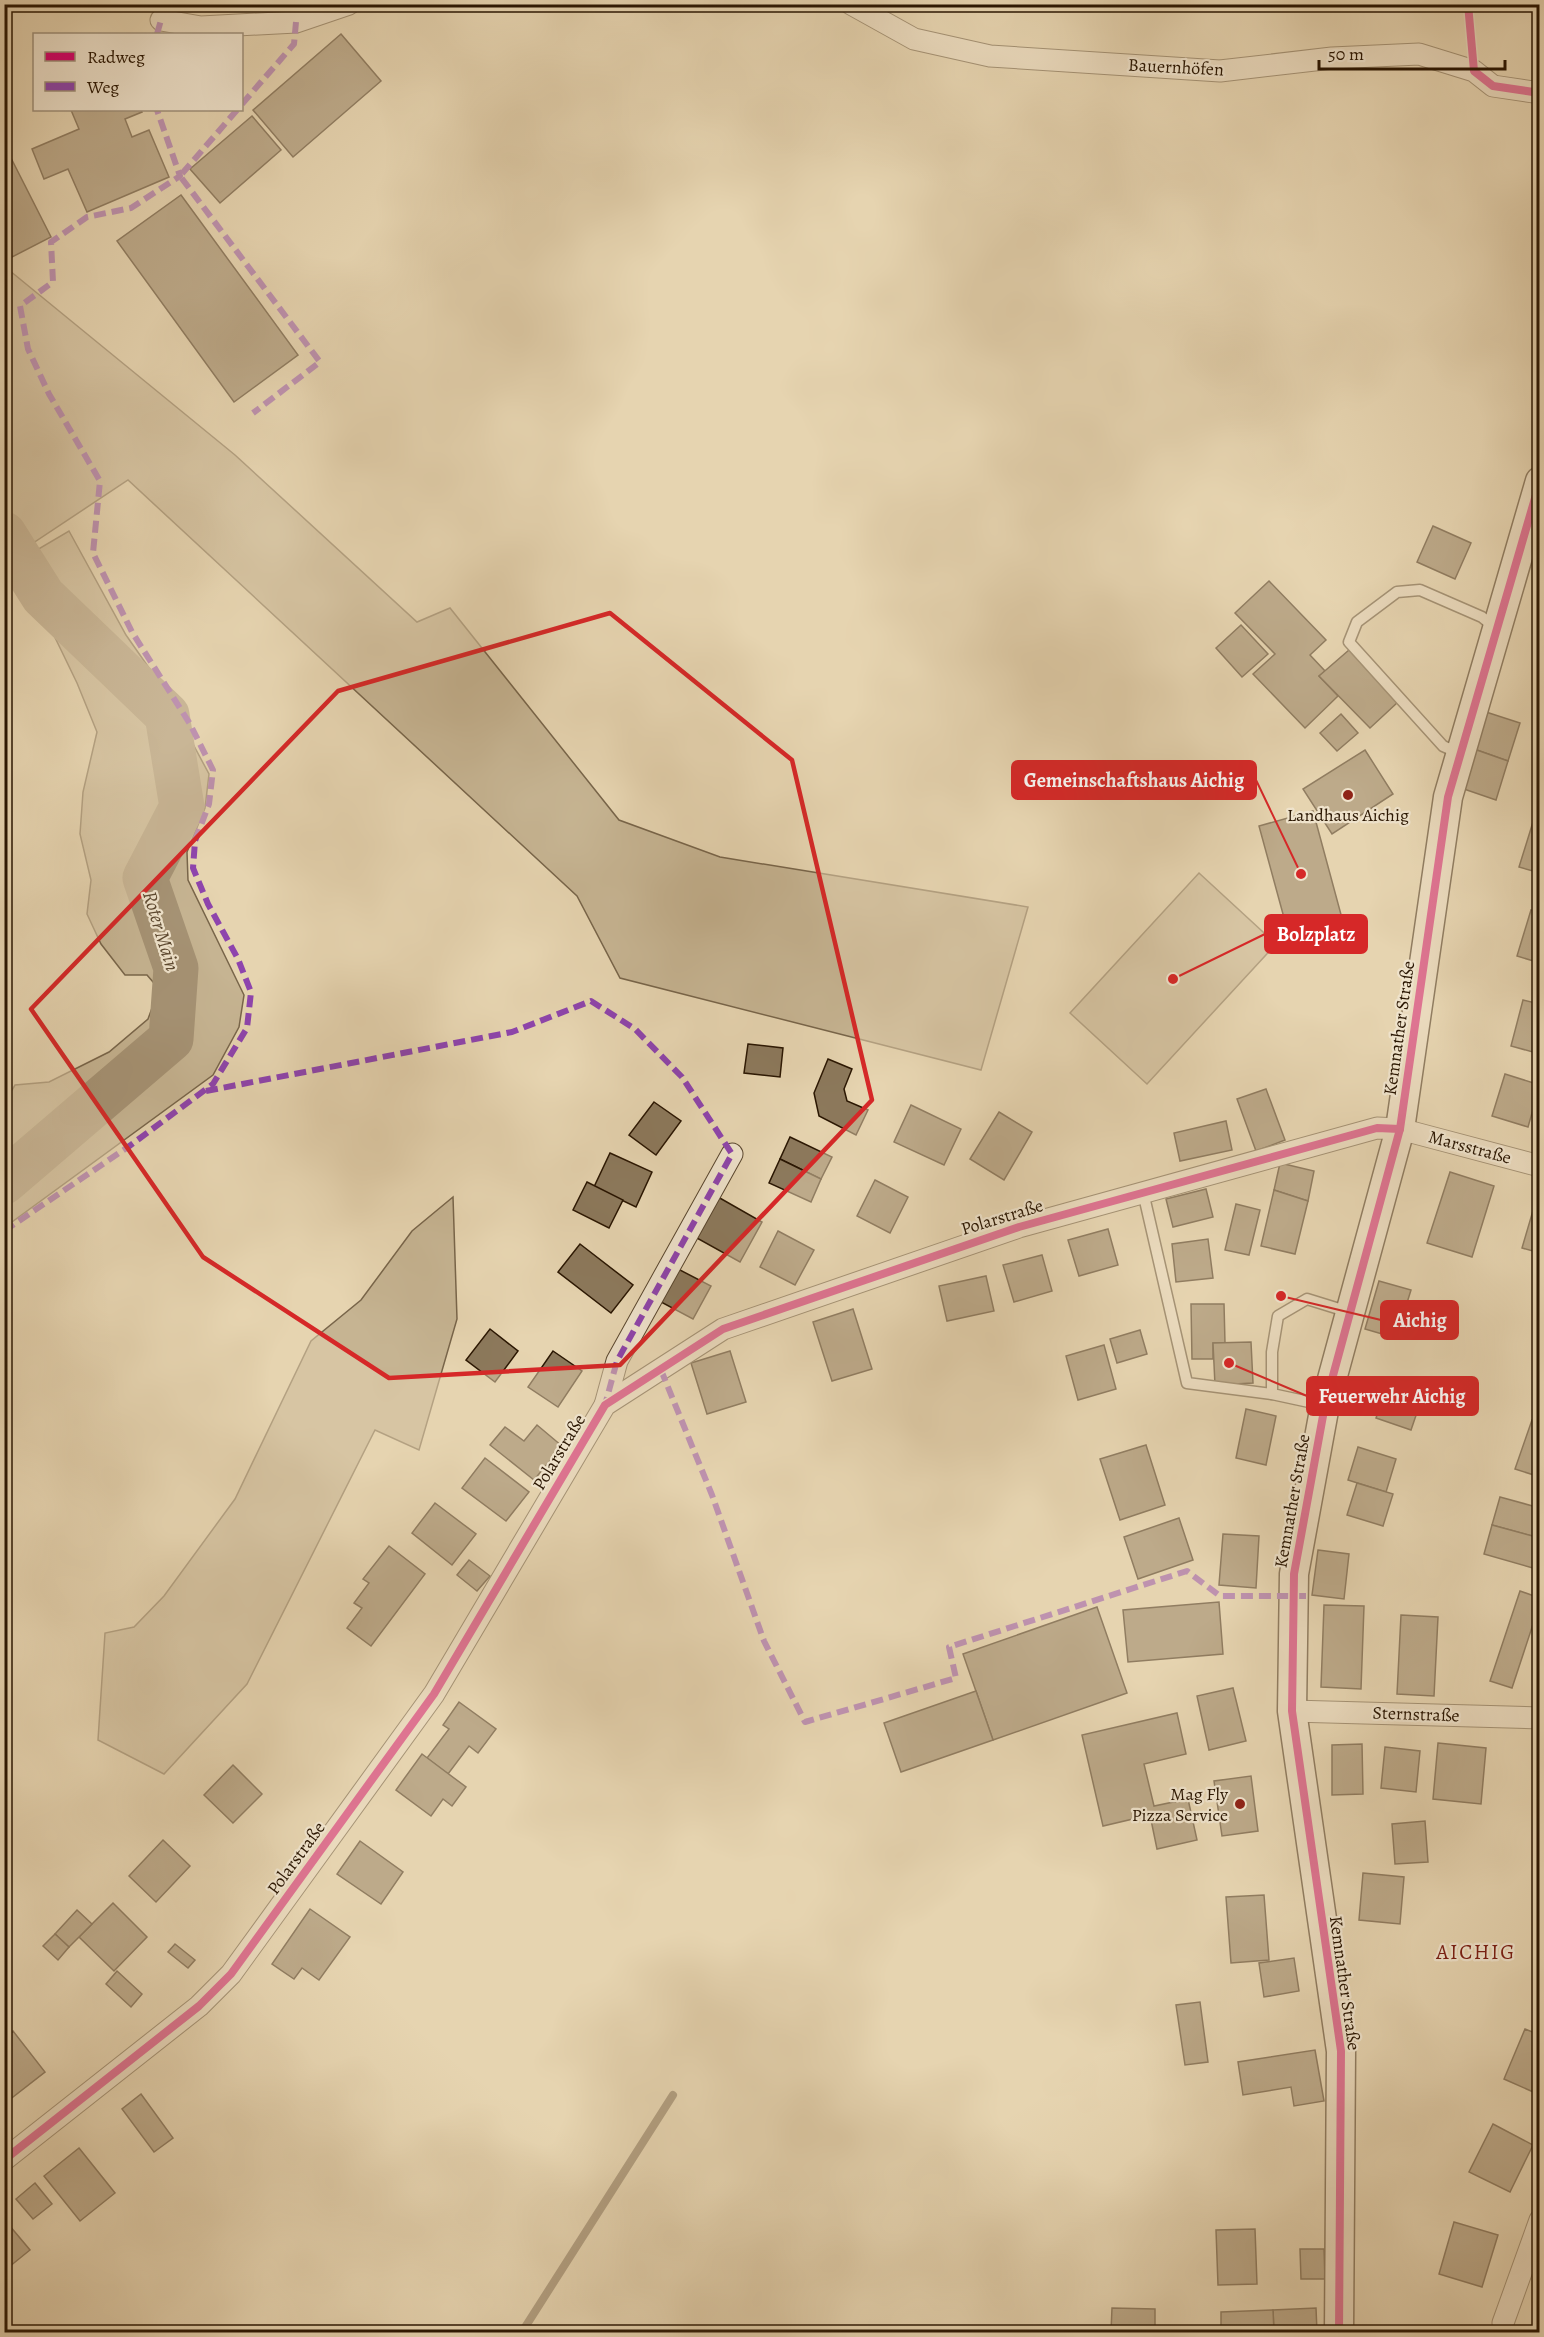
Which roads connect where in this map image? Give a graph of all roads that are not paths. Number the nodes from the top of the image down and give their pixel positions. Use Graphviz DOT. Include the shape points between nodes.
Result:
graph roads {
  1 [pos="349,4"];
  2 [pos="851,4"];
  3 [pos="161,20"];
  4 [pos="1539,93"];
  5 [pos="1539,481"];
  6 [pos="1497,629"];
  7 [pos="1461,754"];
  8 [pos="1400,1129"];
  9 [pos="732,1154"];
  10 [pos="1539,1166"];
  11 [pos="1143,1192"];
  12 [pos="1349,1312"];
  13 [pos="1272,1394"];
  14 [pos="605,1405"];
  15 [pos="1325,1405"];
  16 [pos="1292,1711"];
  17 [pos="1539,1718"];
  18 [pos="4,2160"];
  19 [pos="1539,2220"];
  20 [pos="1503,2323"];
  21 [pos="1339,2332"];
  1 -- 3 [label="street" via="296,22 201,27"];
  2 -- 4 [label="street, Bauernhöfen" via="914,39 990,56 1220,71 1332,58 1419,54 1474,71 1493,86"];
  5 -- 6 [label="main road, Kemnather Straße"];
  6 -- 7 [label="main road, Kemnather Straße"];
  6 -- 7 [label="lane" via="1482,617 1420,590 1397,592 1357,622 1349,642 1443,746"];
  7 -- 8 [label="main road, Kemnather Straße" via="1448,797"];
  8 -- 10 [label="street, Marsstraße"];
  8 -- 11 [label="street, Polarstraße" via="1377,1128"];
  8 -- 12 [label="main road, Kemnather Straße"];
  9 -- 14 [label="street, Polarstraße" via="616,1361"];
  11 -- 13 [label="lane" via="1187,1383"];
  11 -- 14 [label="street, Polarstraße" via="972,1242 723,1329"];
  12 -- 13 [label="lane" via="1307,1299 1278,1316 1272,1352"];
  12 -- 15 [label="main road, Kemnather Straße"];
  13 -- 15 [label="lane"];
  14 -- 18 [label="street, Polarstraße" via="434,1694 231,1974 199,2006"];
  15 -- 16 [label="main road, Kemnather Straße" via="1294,1574"];
  16 -- 17 [label="street, Sternstraße"];
  16 -- 21 [label="main road, Kemnather Straße" via="1341,2051"];
  19 -- 20 [label="street"];
}
